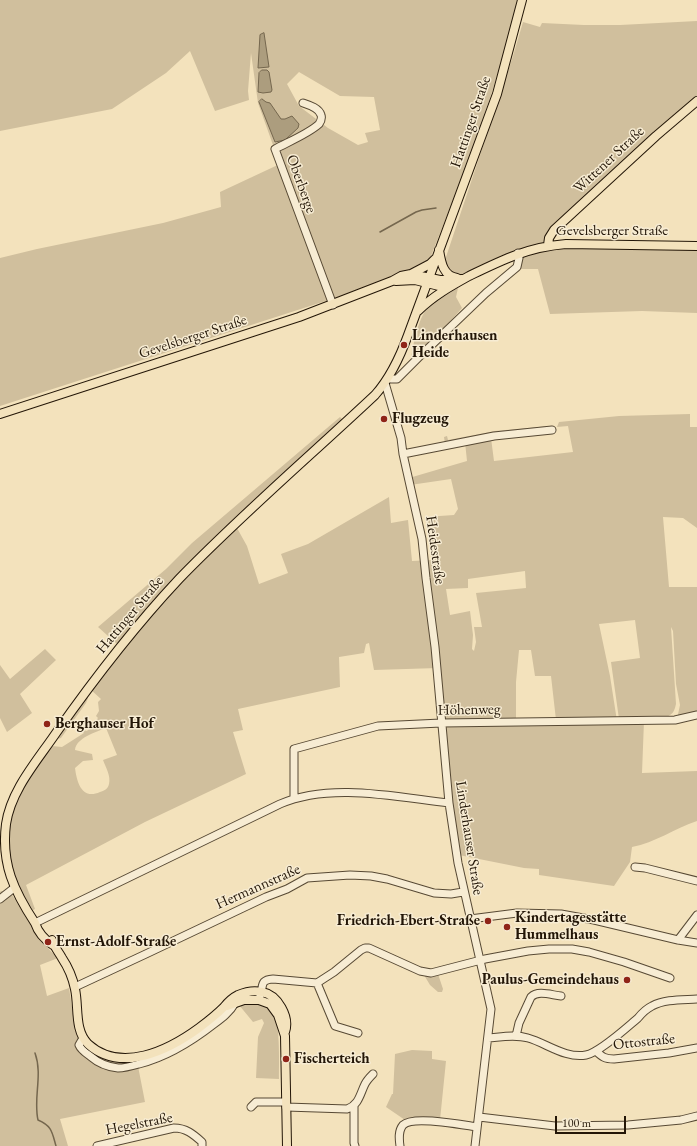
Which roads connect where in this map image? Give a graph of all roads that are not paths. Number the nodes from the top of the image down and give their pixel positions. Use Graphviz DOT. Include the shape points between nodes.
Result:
graph roads {
  1 [pos="522,0"];
  2 [pos="697,101"];
  3 [pos="303,103"];
  4 [pos="548,245"];
  5 [pos="697,246"];
  6 [pos="518,253"];
  7 [pos="438,254"];
  8 [pos="411,274"];
  9 [pos="465,278"];
  10 [pos="405,280"];
  11 [pos="428,280"];
  12 [pos="392,281"];
  13 [pos="451,286"];
  14 [pos="333,304"];
  15 [pos="419,304"];
  16 [pos="416,313"];
  17 [pos="387,381"];
  18 [pos="0,414"];
  19 [pos="552,430"];
  20 [pos="403,454"];
  21 [pos="697,716"];
  22 [pos="441,723"];
  23 [pos="294,798"];
  24 [pos="449,803"];
  25 [pos="634,867"];
  26 [pos="697,881"];
  27 [pos="14,888"];
  28 [pos="464,892"];
  29 [pos="0,899"];
  30 [pos="697,915"];
  31 [pos="470,919"];
  32 [pos="35,923"];
  33 [pos="678,940"];
  34 [pos="697,943"];
  35 [pos="480,961"];
  36 [pos="670,978"];
  37 [pos="317,983"];
  38 [pos="74,987"];
  39 [pos="262,992"];
  40 [pos="561,996"];
  41 [pos="697,999"];
  42 [pos="259,1000"];
  43 [pos="235,1003"];
  44 [pos="224,1006"];
  45 [pos="285,1032"];
  46 [pos="358,1033"];
  47 [pos="516,1036"];
  48 [pos="83,1038"];
  49 [pos="488,1038"];
  50 [pos="697,1048"];
  51 [pos="596,1051"];
  52 [pos="373,1074"];
  53 [pos="286,1104"];
  54 [pos="354,1106"];
  55 [pos="250,1107"];
  56 [pos="697,1116"];
  57 [pos="479,1117"];
  58 [pos="477,1127"];
  59 [pos="98,1146"];
  60 [pos="202,1146"];
  61 [pos="287,1146"];
  62 [pos="355,1146"];
  63 [pos="400,1146"];
  64 [pos="475,1146"];
  1 -- 7 [label="main road, Hattinger Straße" via="497,94"];
  2 -- 4 [label="main road, Wittener Straße" via="558,226 550,236"];
  3 -- 14 [label="street, Oberberge" via="319,112 321,121 275,149"];
  4 -- 5 [label="main road, Gevelsberger Straße"];
  4 -- 6 [label="main road, Gevelsberger Straße"];
  6 -- 9 [label="main road, Gevelsberger Straße"];
  6 -- 17 [label="street, Hattinger Straße" via="517,267 480,298 397,379"];
  7 -- 8 [label="main road" via="430,264"];
  7 -- 9 [label="main road" via="446,272 454,277"];
  7 -- 11 [label="main road, Hattinger Straße"];
  8 -- 11 [label="main road, Gevelsberger Straße"];
  8 -- 12 [label="main road, Gevelsberger Straße"];
  9 -- 11 [label="main road, Gevelsberger Straße"];
  9 -- 13 [label="main road, Gevelsberger Straße"];
  10 -- 11 [label="main road, Gevelsberger Straße"];
  10 -- 12 [label="main road, Gevelsberger Straße"];
  10 -- 15 [label="main road" via="416,286"];
  11 -- 13 [label="main road, Gevelsberger Straße"];
  11 -- 15 [label="main road, Hattinger Straße"];
  12 -- 14 [label="main road, Gevelsberger Straße"];
  13 -- 16 [label="main road, Gevelsberger Straße"];
  14 -- 18 [label="main road, Gevelsberger Straße" via="258,331"];
  15 -- 16 [label="main road, Hattinger Straße"];
  16 -- 17 [label="main road, Hattinger Straße" via="399,359"];
  17 -- 20 [label="street, Heidestraße"];
  17 -- 27 [label="main road, Hattinger Straße" via="180,579 126,639 71,711 21,784 11,803 4,842 5,858"];
  19 -- 20 [label="street" via="494,436"];
  20 -- 22 [label="street, Heidestraße" via="422,538"];
  21 -- 22 [label="street, Höhenweg" via="675,720"];
  22 -- 23 [label="street, Höhenweg" via="378,726 294,749"];
  22 -- 24 [label="street, Linderhauser Straße"];
  23 -- 24 [label="street" via="355,792"];
  23 -- 32 [label="street"];
  24 -- 28 [label="street, Linderhauser Straße"];
  25 -- 26 [label="street"];
  27 -- 29 [label="street"];
  27 -- 32 [label="main road, Hattinger Straße"];
  28 -- 31 [label="street, Linderhauser Straße"];
  28 -- 38 [label="street, Hermannstraße" via="434,893 371,876 307,878"];
  30 -- 33 [label="street"];
  31 -- 33 [label="street" via="517,913 561,914"];
  31 -- 35 [label="street, Linderhauser Straße"];
  32 -- 38 [label="main road, Hattinger Straße" via="41,926 52,940 65,962"];
  33 -- 34 [label="street"];
  35 -- 36 [label="street" via="549,948 572,949 624,962"];
  35 -- 37 [label="street" via="430,973 420,972 379,951 365,948"];
  35 -- 49 [label="street, Linderhauser Straße" via="491,1009"];
  37 -- 39 [label="street" via="266,980"];
  37 -- 46 [label="street" via="335,1026"];
  38 -- 48 [label="main road, Hattinger Straße" via="79,1027"];
  39 -- 42 [label="street"];
  39 -- 44 [label="main road" via="244,993 229,1000"];
  39 -- 45 [label="main road" via="273,997 281,1006 286,1020"];
  40 -- 47 [label="street" via="534,994 530,997"];
  41 -- 51 [label="street" via="653,1005"];
  42 -- 43 [label="main road"];
  42 -- 45 [label="main road" via="275,1009"];
  43 -- 44 [label="main road"];
  43 -- 48 [label="street, Hattinger Straße" via="232,1010 202,1034 174,1051 128,1067 118,1068 93,1059 79,1045"];
  44 -- 48 [label="main road" via="186,1036 139,1057 108,1056 96,1050"];
  45 -- 53 [label="main road"];
  47 -- 49 [label="street"];
  47 -- 51 [label="street" via="572,1054 585,1055"];
  49 -- 57 [label="street, Linderhauser Straße"];
  50 -- 51 [label="street, Ottostraße" via="614,1059 606,1059"];
  52 -- 54 [label="street"];
  53 -- 54 [label="street" via="347,1109"];
  53 -- 55 [label="street" via="256,1102"];
  53 -- 61 [label="main road"];
  54 -- 62 [label="street"];
  56 -- 57 [label="street" via="628,1125 555,1126"];
  57 -- 58 [label="street, Linderhauser Straße"];
  58 -- 63 [label="street" via="411,1121 401,1128"];
  58 -- 64 [label="street, Linderhauser Straße"];
  59 -- 60 [label="street, Hegelstraße" via="181,1128 194,1134 202,1142"];
}
